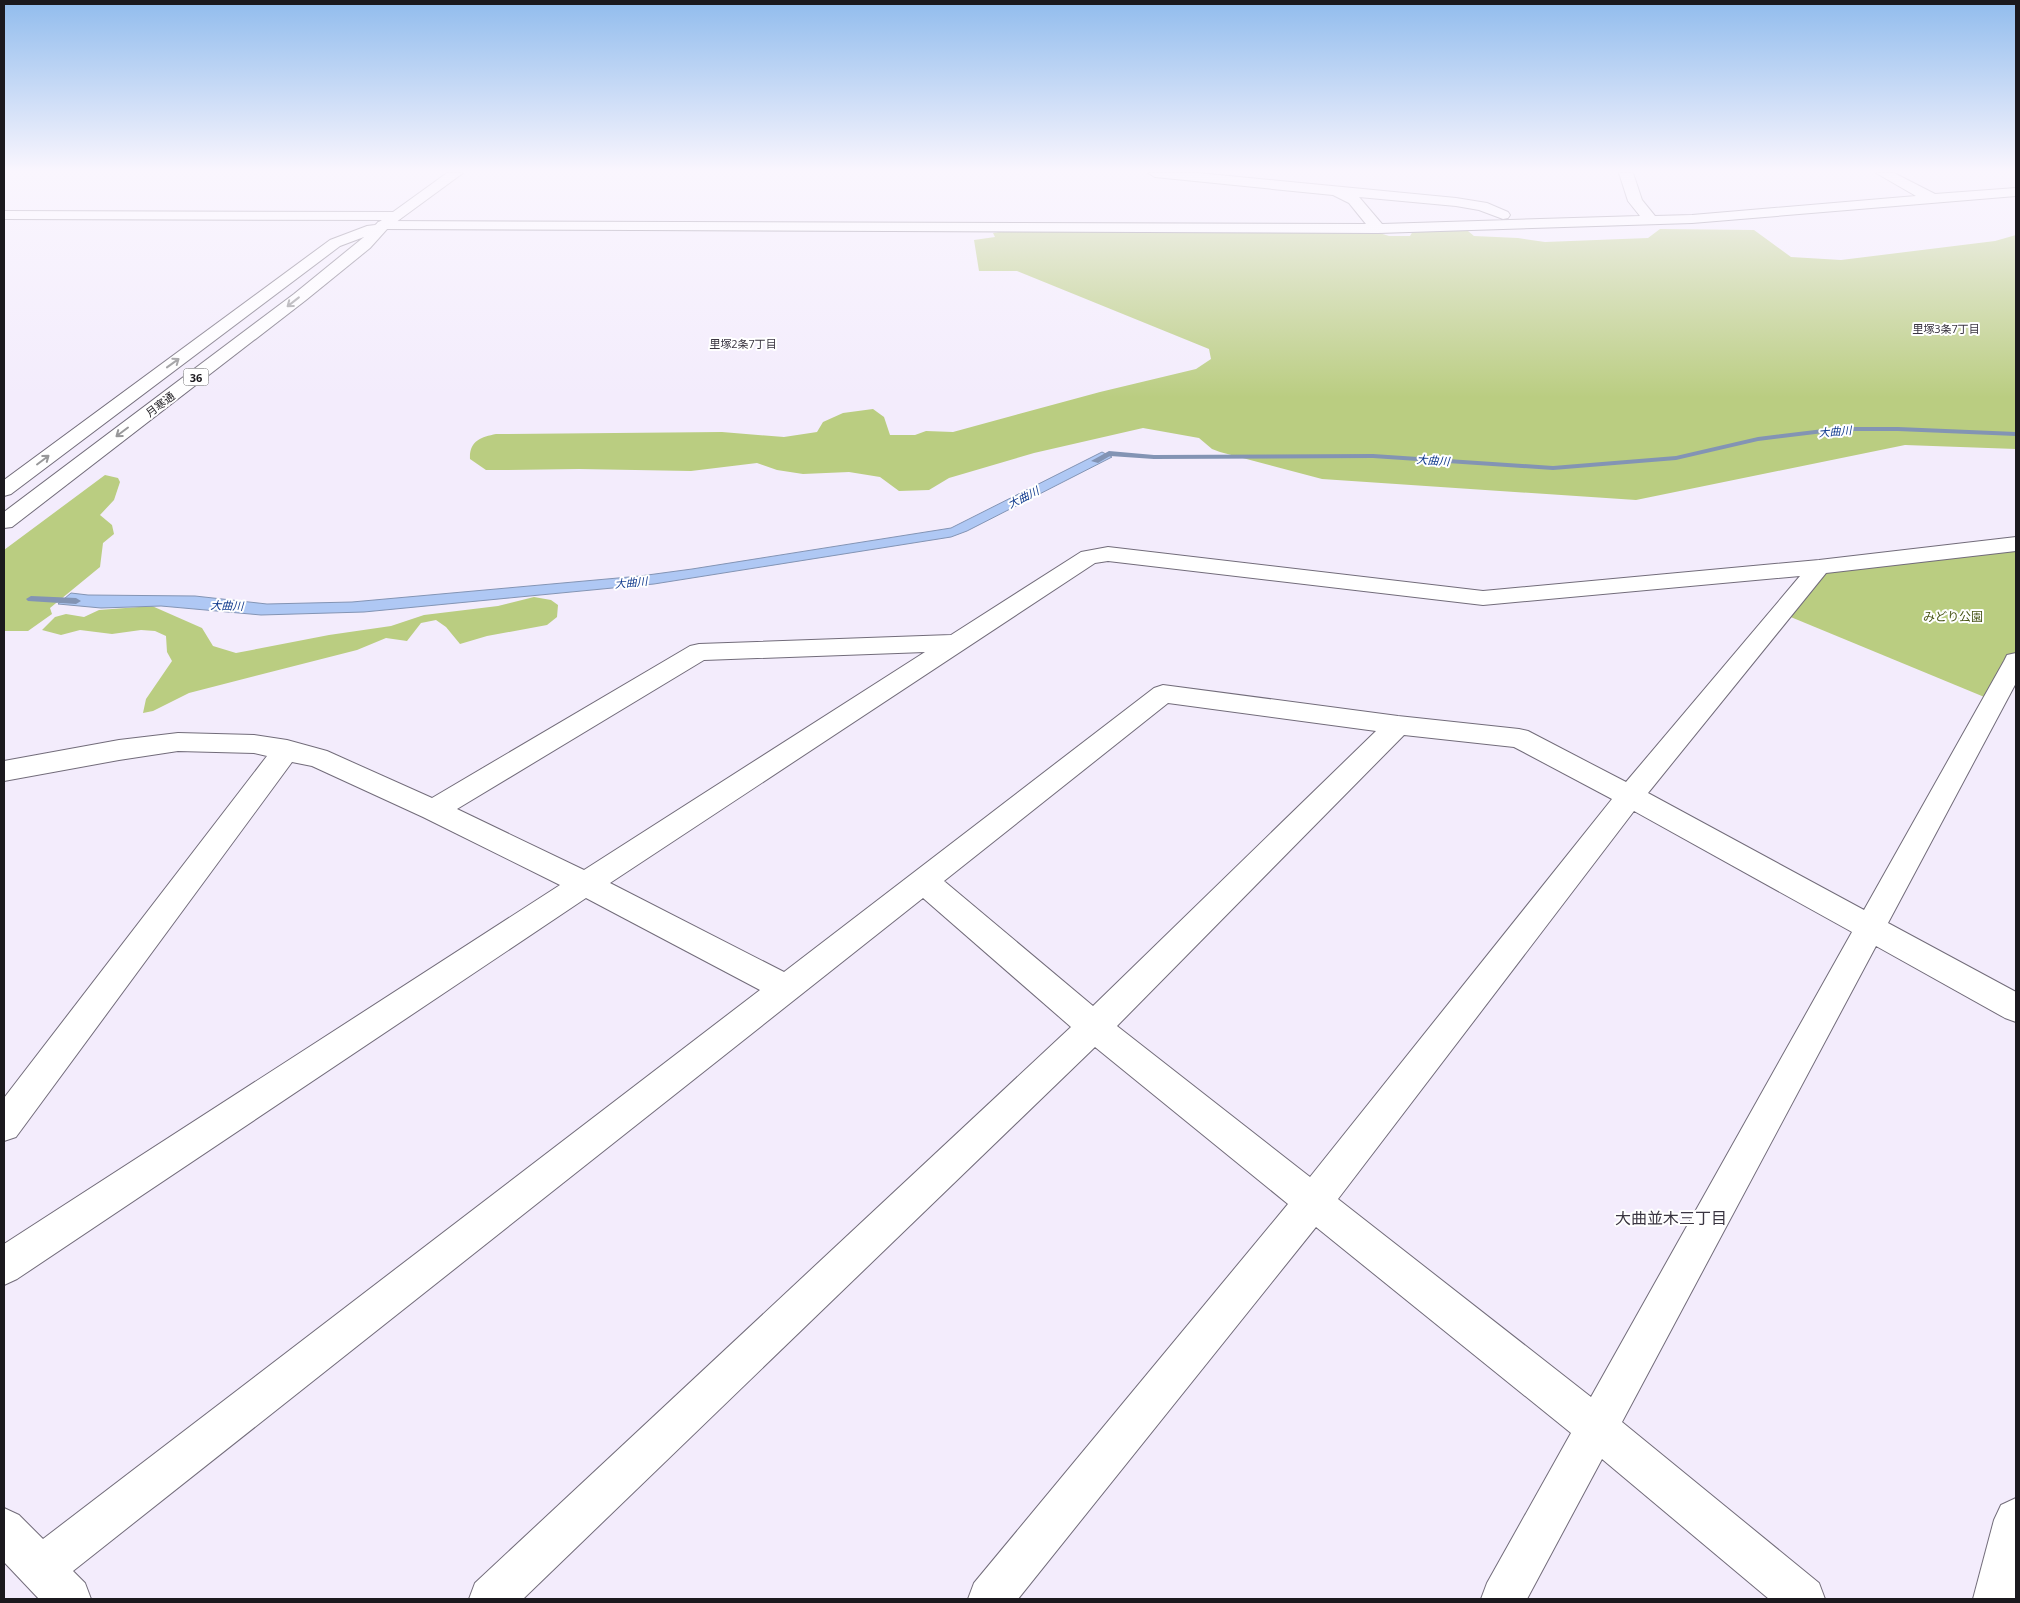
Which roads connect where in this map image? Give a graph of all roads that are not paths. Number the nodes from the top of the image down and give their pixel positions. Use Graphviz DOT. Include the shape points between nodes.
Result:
graph roads {
  1 [pos="330,248"];
  2 [pos="362,248"];
  3 [pos="4,490"];
  4 [pos="4,522"];
  5 [pos="2016,544"];
  6 [pos="1820,567"];
  7 [pos="955,643"];
  8 [pos="2016,661"];
  9 [pos="1398,725"];
  10 [pos="287,750"];
  11 [pos="4,771"];
  12 [pos="1630,796"];
  13 [pos="433,810"];
  14 [pos="923,881"];
  15 [pos="585,884"];
  16 [pos="1871,929"];
  17 [pos="786,988"];
  18 [pos="2016,1008"];
  19 [pos="1094,1027"];
  20 [pos="4,1125"];
  21 [pos="1314,1201"];
  22 [pos="4,1266"];
  23 [pos="1596,1427"];
  24 [pos="2015,1525"];
  25 [pos="4,1530"];
  26 [pos="40,1569"];
  27 [pos="69,1599"];
  28 [pos="491,1599"];
  29 [pos="990,1599"];
  30 [pos="1503,1599"];
  31 [pos="1803,1599"];
  32 [pos="1995,1599"];
  3 -- 1 [label="main road, 月寒通 / 36, one-way"];
  2 -- 4 [label="main road, 月寒通 / 36, one-way"];
  5 -- 6 [label="main road"];
  6 -- 7 [label="main road" via="1483,598 1108,554 1089,557"];
  6 -- 12 [label="main road"];
  7 -- 13 [label="main road" via="699,652"];
  7 -- 15 [label="main road"];
  8 -- 16 [label="main road"];
  9 -- 12 [label="main road" via="1519,738"];
  9 -- 14 [label="main road" via="1163,694"];
  9 -- 19 [label="main road"];
  10 -- 11 [label="main road" via="254,744 178,742"];
  10 -- 13 [label="main road" via="318,758"];
  10 -- 20 [label="main road"];
  12 -- 16 [label="main road"];
  12 -- 21 [label="main road"];
  13 -- 15 [label="main road"];
  14 -- 17 [label="main road"];
  14 -- 19 [label="main road"];
  15 -- 17 [label="main road"];
  15 -- 22 [label="main road"];
  16 -- 18 [label="main road"];
  16 -- 23 [label="main road"];
  17 -- 26 [label="main road"];
  19 -- 21 [label="main road"];
  19 -- 28 [label="main road"];
  21 -- 23 [label="main road"];
  21 -- 29 [label="main road"];
  23 -- 30 [label="main road"];
  23 -- 31 [label="main road"];
  24 -- 32 [label="main road"];
  25 -- 26 [label="main road"];
  26 -- 27 [label="main road"];
}
